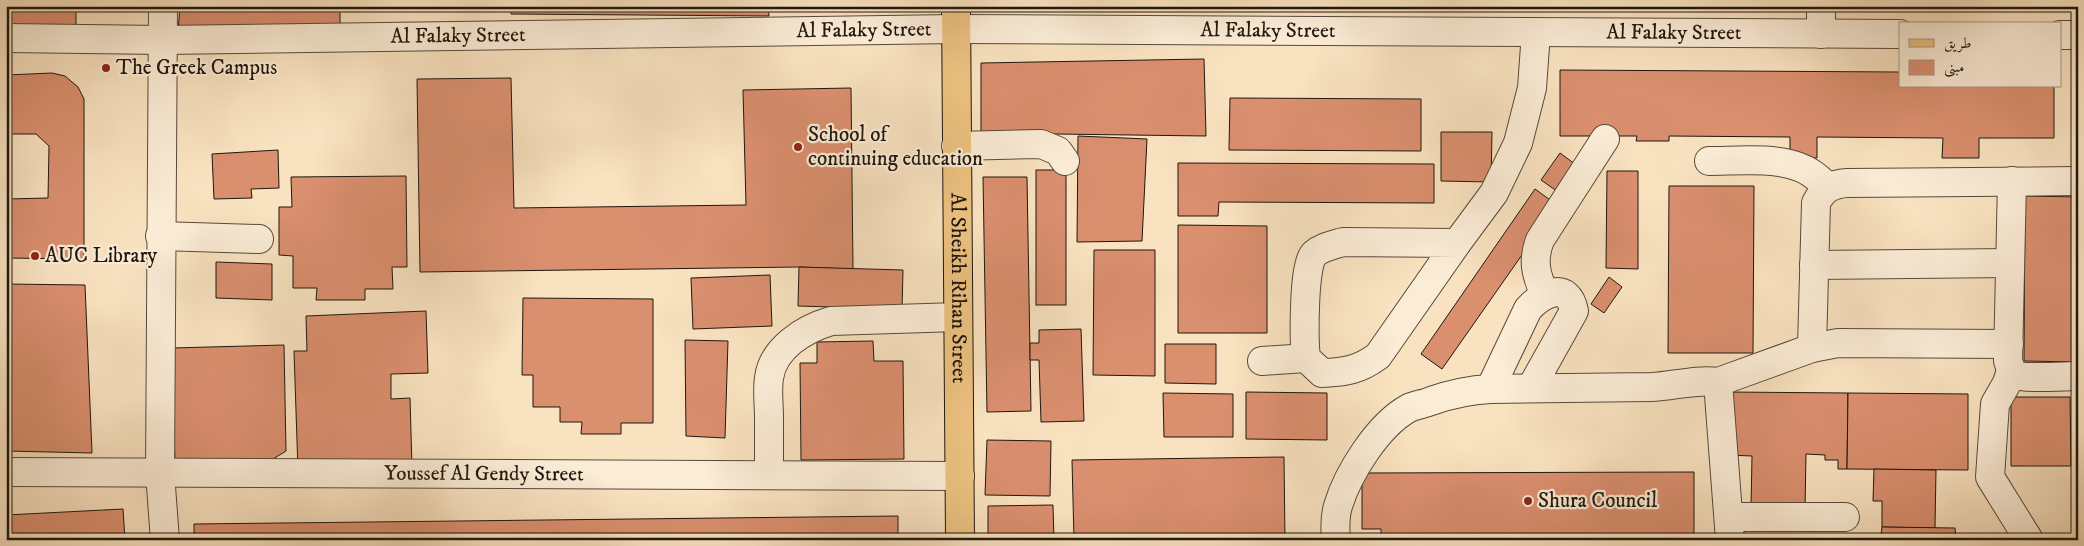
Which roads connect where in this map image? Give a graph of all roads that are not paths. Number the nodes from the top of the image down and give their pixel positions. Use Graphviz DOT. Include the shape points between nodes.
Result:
graph roads {
  1 [pos="162,6"];
  2 [pos="1822,6"];
  3 [pos="955,18"];
  4 [pos="1536,32"];
  5 [pos="1821,34"];
  6 [pos="1899,34"];
  7 [pos="2062,35"];
  8 [pos="2078,35"];
  9 [pos="6,38"];
  10 [pos="162,40"];
  11 [pos="1605,139"];
  12 [pos="956,146"];
  13 [pos="1065,161"];
  14 [pos="1709,161"];
  15 [pos="2012,181"];
  16 [pos="2078,181"];
  17 [pos="1828,187"];
  18 [pos="160,236"];
  19 [pos="259,239"];
  20 [pos="1457,243"];
  21 [pos="2010,263"];
  22 [pos="1814,265"];
  23 [pos="1545,295"];
  24 [pos="958,317"];
  25 [pos="1812,348"];
  26 [pos="2010,357"];
  27 [pos="1306,358"];
  28 [pos="1262,360"];
  29 [pos="2078,376"];
  30 [pos="1718,382"];
  31 [pos="1531,388"];
  32 [pos="1490,389"];
  33 [pos="6,472"];
  34 [pos="160,473"];
  35 [pos="769,475"];
  36 [pos="960,476"];
  37 [pos="1845,517"];
  38 [pos="1730,528"];
  39 [pos="165,540"];
  40 [pos="960,540"];
  41 [pos="1336,540"];
  42 [pos="2030,540"];
  1 -- 10 [label="street"];
  2 -- 5 [label="street"];
  3 -- 4 [label="street, Al Falaky Street"];
  3 -- 10 [label="street, Al Falaky Street"];
  3 -- 12 [label="main road, Al Sheikh Rihan Street"];
  4 -- 5 [label="street, Al Falaky Street"];
  4 -- 20 [label="street" via="1532,88 1518,143 1494,193"];
  5 -- 6 [label="street, Al Falaky Street"];
  7 -- 8 [label="street"];
  9 -- 10 [label="street, Al Falaky Street"];
  10 -- 18 [label="street"];
  11 -- 23 [label="street" via="1540,240 1534,262"];
  12 -- 13 [label="street" via="1041,144 1058,151"];
  12 -- 24 [label="main road, Al Sheikh Rihan Street"];
  14 -- 17 [label="street" via="1784,162 1808,171"];
  15 -- 16 [label="street"];
  15 -- 17 [label="street" via="1847,183"];
  15 -- 21 [label="street"];
  17 -- 22 [label="street" via="1816,203"];
  18 -- 19 [label="street"];
  18 -- 34 [label="street"];
  20 -- 27 [label="street" via="1378,356 1364,366 1344,372 1322,373"];
  20 -- 27 [label="street" via="1343,242 1312,255 1308,268"];
  21 -- 22 [label="street"];
  21 -- 26 [label="street"];
  22 -- 25 [label="street"];
  23 -- 31 [label="street" via="1566,294 1572,300 1574,310"];
  23 -- 32 [label="street" via="1528,308"];
  24 -- 35 [label="street" via="831,321 799,334 786,346 769,377"];
  24 -- 36 [label="main road, Al Sheikh Rihan Street"];
  25 -- 26 [label="street" via="1838,343"];
  25 -- 30 [label="street"];
  26 -- 29 [label="street" via="2017,375"];
  26 -- 42 [label="street" via="2007,383 1994,404 1990,477"];
  27 -- 28 [label="street"];
  30 -- 31 [label="street" via="1705,380 1652,387"];
  30 -- 38 [label="street"];
  31 -- 32 [label="street"];
  32 -- 41 [label="street" via="1450,394 1409,408 1394,418 1349,477 1337,508"];
  33 -- 34 [label="street, Youssef Al Gendy Street"];
  34 -- 35 [label="street, Youssef Al Gendy Street"];
  34 -- 39 [label="street"];
  35 -- 36 [label="street, Youssef Al Gendy Street"];
  36 -- 40 [label="main road, Al Sheikh Rihan Street"];
  37 -- 38 [label="street"];
}
